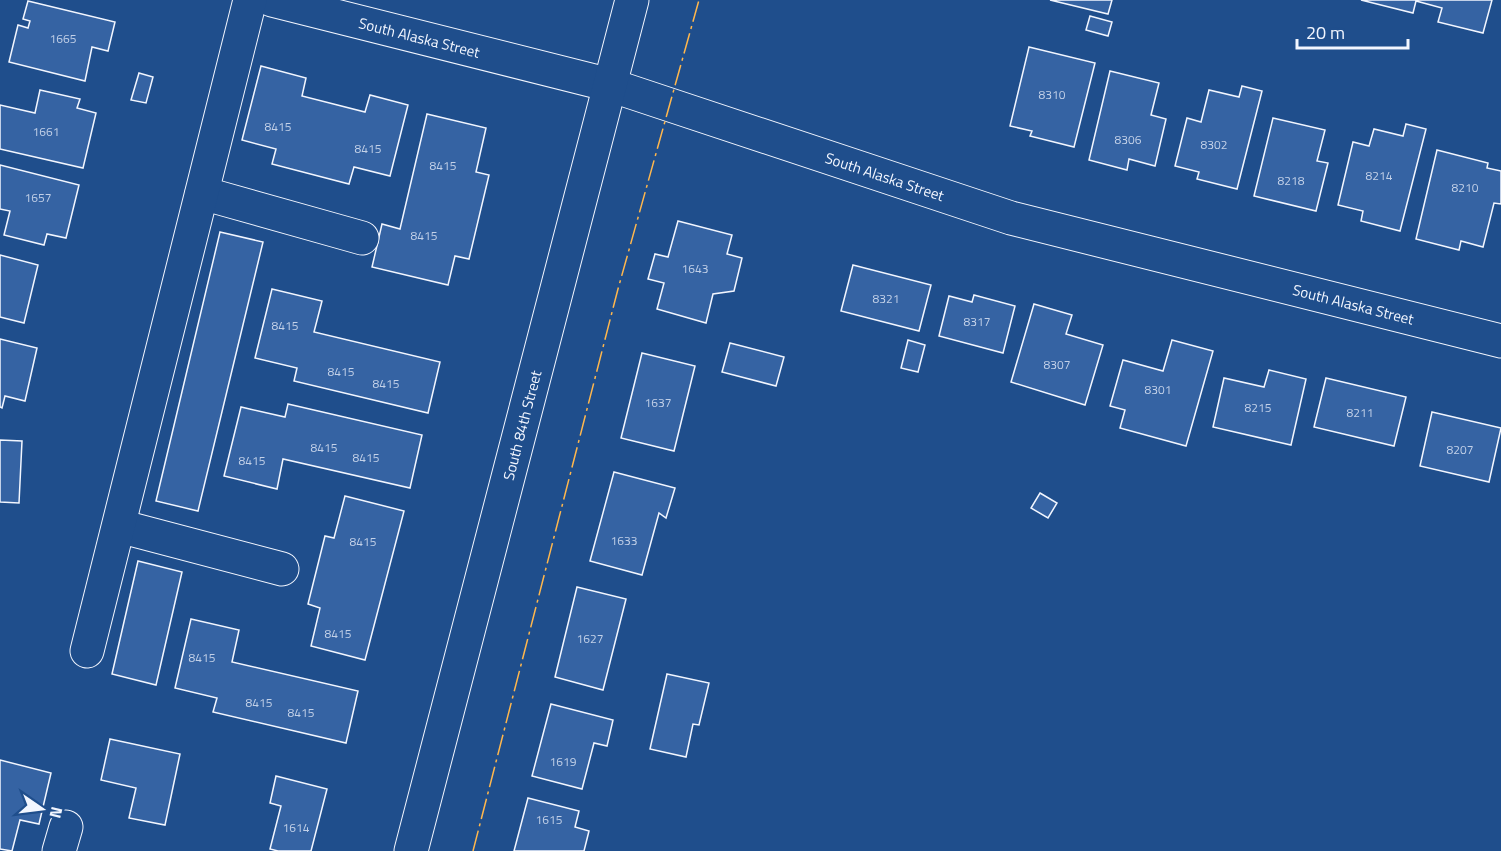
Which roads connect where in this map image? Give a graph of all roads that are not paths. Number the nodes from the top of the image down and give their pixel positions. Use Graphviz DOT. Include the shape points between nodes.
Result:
graph roads {
  1 [pos="250,0"];
  2 [pos="272,0"];
  3 [pos="626,1"];
  4 [pos="610,85"];
  5 [pos="202,193"];
  6 [pos="362,238"];
  7 [pos="1501,341"];
  8 [pos="119,526"];
  9 [pos="282,568"];
  10 [pos="87,651"];
  11 [pos="411,851"];
  1 -- 5 [label="street"];
  2 -- 4 [label="street, South Alaska Street"];
  3 -- 4 [label="street, South 84th Street"];
  4 -- 7 [label="street, South Alaska Street" via="1011,218"];
  4 -- 11 [label="street, South 84th Street"];
  5 -- 6 [label="street"];
  5 -- 8 [label="street"];
  8 -- 9 [label="street"];
  8 -- 10 [label="street"];
}
